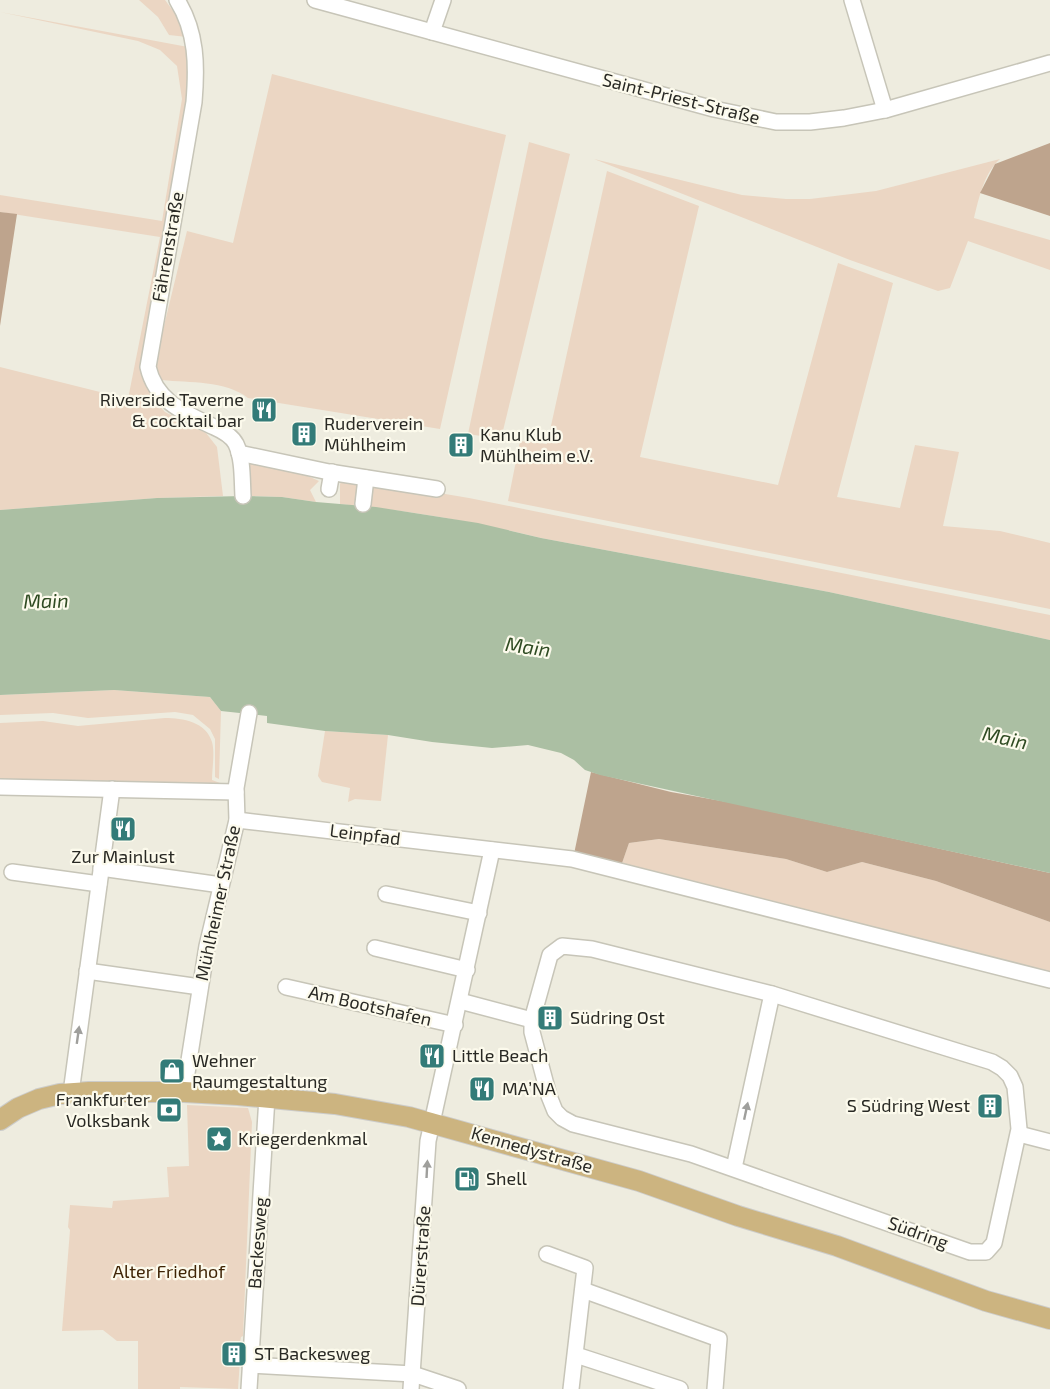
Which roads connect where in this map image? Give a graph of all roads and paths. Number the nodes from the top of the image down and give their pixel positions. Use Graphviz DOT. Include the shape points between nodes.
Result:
graph roads {
  1 [pos="177,0"];
  2 [pos="315,0"];
  3 [pos="443,0"];
  4 [pos="852,0"];
  5 [pos="432,32"];
  6 [pos="1050,63"];
  7 [pos="885,110"];
  8 [pos="239,453"];
  9 [pos="332,472"];
  10 [pos="366,478"];
  11 [pos="329,489"];
  12 [pos="437,489"];
  13 [pos="243,496"];
  14 [pos="363,504"];
  15 [pos="249,713"];
  16 [pos="0,787"];
  17 [pos="112,789"];
  18 [pos="236,792"];
  19 [pos="237,820"];
  20 [pos="492,850"];
  21 [pos="101,868"];
  22 [pos="12,872"];
  23 [pos="99,884"];
  24 [pos="221,885"];
  25 [pos="386,894"];
  26 [pos="479,913"];
  27 [pos="375,948"];
  28 [pos="466,970"];
  29 [pos="87,971"];
  30 [pos="1050,980"];
  31 [pos="200,987"];
  32 [pos="286,987"];
  33 [pos="772,994"];
  34 [pos="460,1002"];
  35 [pos="532,1020"];
  36 [pos="455,1025"];
  37 [pos="184,1092"];
  38 [pos="71,1093"];
  39 [pos="267,1097"];
  40 [pos="2,1117"];
  41 [pos="432,1122"];
  42 [pos="1019,1134"];
  43 [pos="1050,1142"];
  44 [pos="734,1168"];
  45 [pos="547,1254"];
  46 [pos="583,1290"];
  47 [pos="1050,1319"];
  48 [pos="576,1354"];
  49 [pos="250,1365"];
  50 [pos="412,1381"];
  51 [pos="249,1389"];
  52 [pos="458,1389"];
  53 [pos="571,1389"];
  54 [pos="680,1389"];
  55 [pos="715,1389"];
  1 -- 8 [label="street, Fährenstraße" via="194,44 194,102 148,367 154,386 168,402 228,435"];
  2 -- 5 [label="street, Saint-Priest-Straße"];
  3 -- 5 [label="street"];
  4 -- 7 [label="street"];
  5 -- 7 [label="street, Saint-Priest-Straße" via="760,120 810,122"];
  6 -- 7 [label="street, Saint-Priest-Straße"];
  8 -- 9 [label="street"];
  8 -- 13 [label="street"];
  9 -- 10 [label="street"];
  9 -- 11 [label="street"];
  10 -- 12 [label="street"];
  10 -- 14 [label="street"];
  15 -- 18 [label="street, Mühlheimer Straße"];
  16 -- 17 [label="street"];
  17 -- 18 [label="street"];
  17 -- 21 [label="street"];
  18 -- 19 [label="street, Mühlheimer Straße"];
  19 -- 20 [label="street, Leinpfad"];
  19 -- 24 [label="street, Mühlheimer Straße"];
  20 -- 26 [label="street, Am Bootshafen"];
  20 -- 30 [label="street, Leinpfad" via="582,861"];
  21 -- 23 [label="street"];
  21 -- 24 [label="street"];
  22 -- 23 [label="street"];
  23 -- 29 [label="street"];
  24 -- 31 [label="street, Mühlheimer Straße"];
  25 -- 26 [label="street"];
  26 -- 28 [label="street, Am Bootshafen"];
  27 -- 28 [label="street"];
  28 -- 34 [label="street, Am Bootshafen"];
  29 -- 31 [label="street"];
  38 -- 29 [label="street, one-way"];
  31 -- 37 [label="street, Mühlheimer Straße"];
  32 -- 36 [label="street, Am Bootshafen"];
  33 -- 35 [label="street, Südring" via="592,949 562,946 550,955"];
  33 -- 42 [label="street, Südring" via="992,1062 1010,1076 1015,1087"];
  44 -- 33 [label="street, one-way"];
  34 -- 35 [label="street"];
  34 -- 36 [label="street, Am Bootshafen"];
  35 -- 44 [label="street, Südring" via="549,1096 562,1118"];
  36 -- 41 [label="street, Am Bootshafen"];
  37 -- 38 [label="main road, Kennedystraße"];
  37 -- 39 [label="main road, Kennedystraße"];
  38 -- 40 [label="main road, Kennedystraße" via="39,1099"];
  39 -- 41 [label="main road, Kennedystraße" via="335,1104"];
  39 -- 49 [label="street, Backesweg"];
  41 -- 47 [label="main road, Kennedystraße" via="639,1180 986,1301"];
  50 -- 41 [label="street, Dürerstraße, one-way"];
  42 -- 43 [label="street"];
  42 -- 44 [label="street, Südring" via="994,1243 986,1252 979,1253"];
  45 -- 46 [label="street" via="585,1269"];
  46 -- 48 [label="street"];
  46 -- 55 [label="street" via="719,1339"];
  48 -- 53 [label="street"];
  48 -- 54 [label="street"];
  49 -- 50 [label="street"];
  49 -- 51 [label="street, Backesweg"];
  50 -- 52 [label="street"];
}
